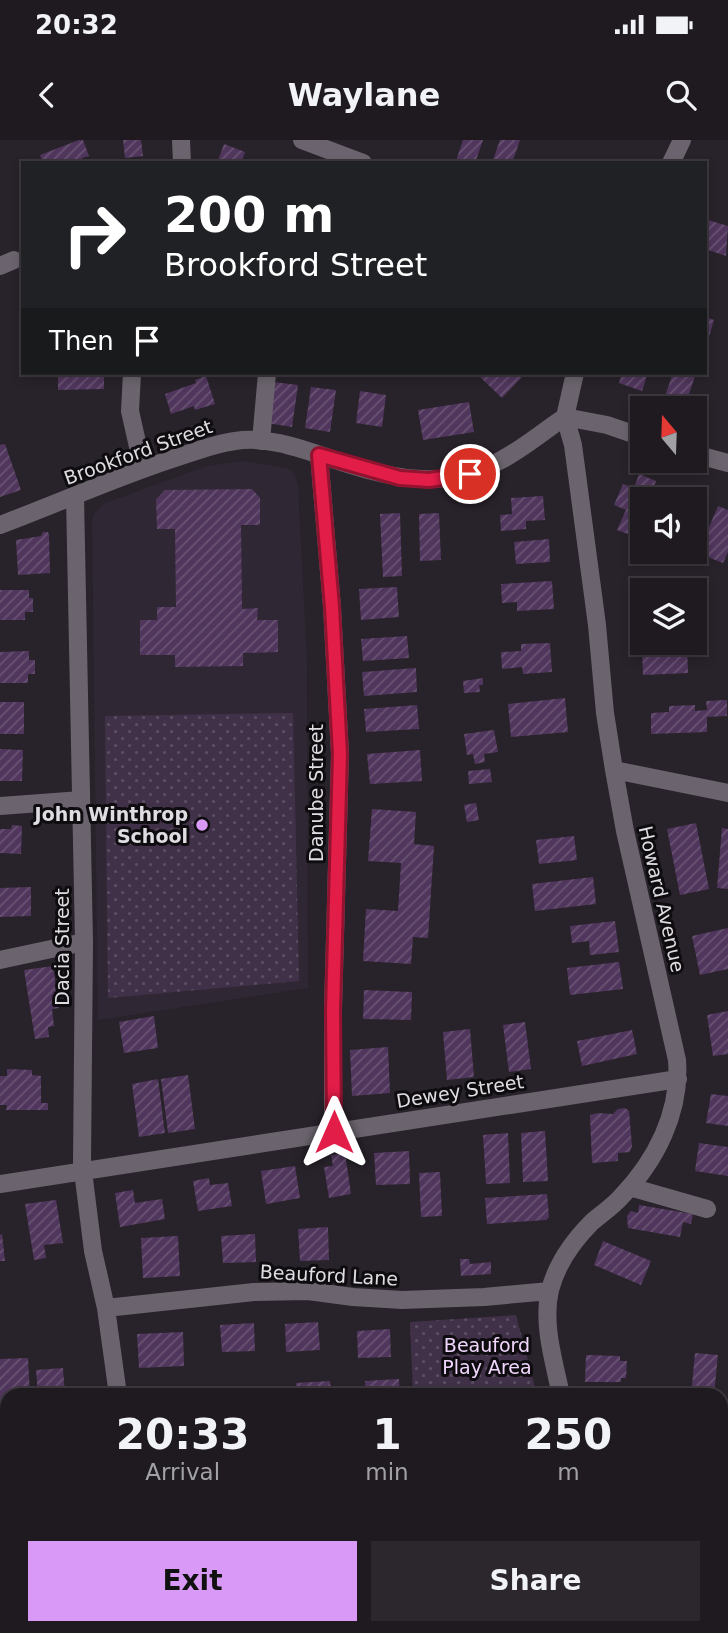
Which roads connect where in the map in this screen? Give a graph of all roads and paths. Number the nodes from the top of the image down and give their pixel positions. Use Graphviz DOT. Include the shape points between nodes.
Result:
graph roads {
  1 [pos="181,140"];
  2 [pos="302,140"];
  3 [pos="682,140"];
  4 [pos="182,161"];
  5 [pos="358,161"];
  6 [pos="672,161"];
  7 [pos="132,375"];
  8 [pos="268,375"];
  9 [pos="575,375"];
  10 [pos="565,417"];
  11 [pos="630,433"];
  12 [pos="261,441"];
  13 [pos="319,455"];
  14 [pos="707,457"];
  15 [pos="728,463"];
  16 [pos="143,469"];
  17 [pos="75,497"];
  18 [pos="0,525"];
  19 [pos="614,770"];
  20 [pos="728,793"];
  21 [pos="81,800"];
  22 [pos="0,806"];
  23 [pos="84,942"];
  24 [pos="0,960"];
  25 [pos="678,1079"];
  26 [pos="334,1132"];
  27 [pos="83,1171"];
  28 [pos="0,1184"];
  29 [pos="630,1187"];
  30 [pos="707,1209"];
  31 [pos="550,1291"];
  32 [pos="106,1308"];
  33 [pos="117,1388"];
  34 [pos="560,1388"];
  1 -- 4 [label="street"];
  2 -- 5 [label="street"];
  3 -- 6 [label="street"];
  7 -- 16 [label="street" via="130,411"];
  8 -- 12 [label="street"];
  9 -- 10 [label="street, Howard Avenue"];
  10 -- 11 [label="street"];
  10 -- 13 [label="street, Brookford Street" via="504,459 470,474 429,480 400,478"];
  10 -- 19 [label="street, Howard Avenue" via="573,445"];
  12 -- 13 [label="street, Brookford Street"];
  12 -- 16 [label="street, Brookford Street" via="237,440"];
  13 -- 26 [label="street, Danube Street" via="340,754"];
  14 -- 15 [label="street"];
  16 -- 17 [label="street, Brookford Street"];
  17 -- 18 [label="street, Brookford Street"];
  17 -- 21 [label="street, Dacia Street"];
  19 -- 20 [label="street"];
  19 -- 25 [label="street, Howard Avenue"];
  21 -- 22 [label="street"];
  21 -- 23 [label="street, Dacia Street"];
  23 -- 24 [label="street"];
  23 -- 27 [label="street, Dacia Street"];
  25 -- 26 [label="street, Dewey Street"];
  25 -- 29 [label="street, Howard Avenue" via="662,1141"];
  26 -- 27 [label="street, Dewey Street"];
  27 -- 28 [label="street, Dewey Street"];
  27 -- 32 [label="street, Dacia Street"];
  29 -- 30 [label="street"];
  29 -- 31 [label="street, Howard Avenue" via="570,1246"];
  31 -- 32 [label="street, Beauford Lane" via="402,1300 308,1291 254,1292"];
  31 -- 34 [label="street, Howard Avenue" via="547,1322"];
  32 -- 33 [label="street, Dacia Street"];
}
